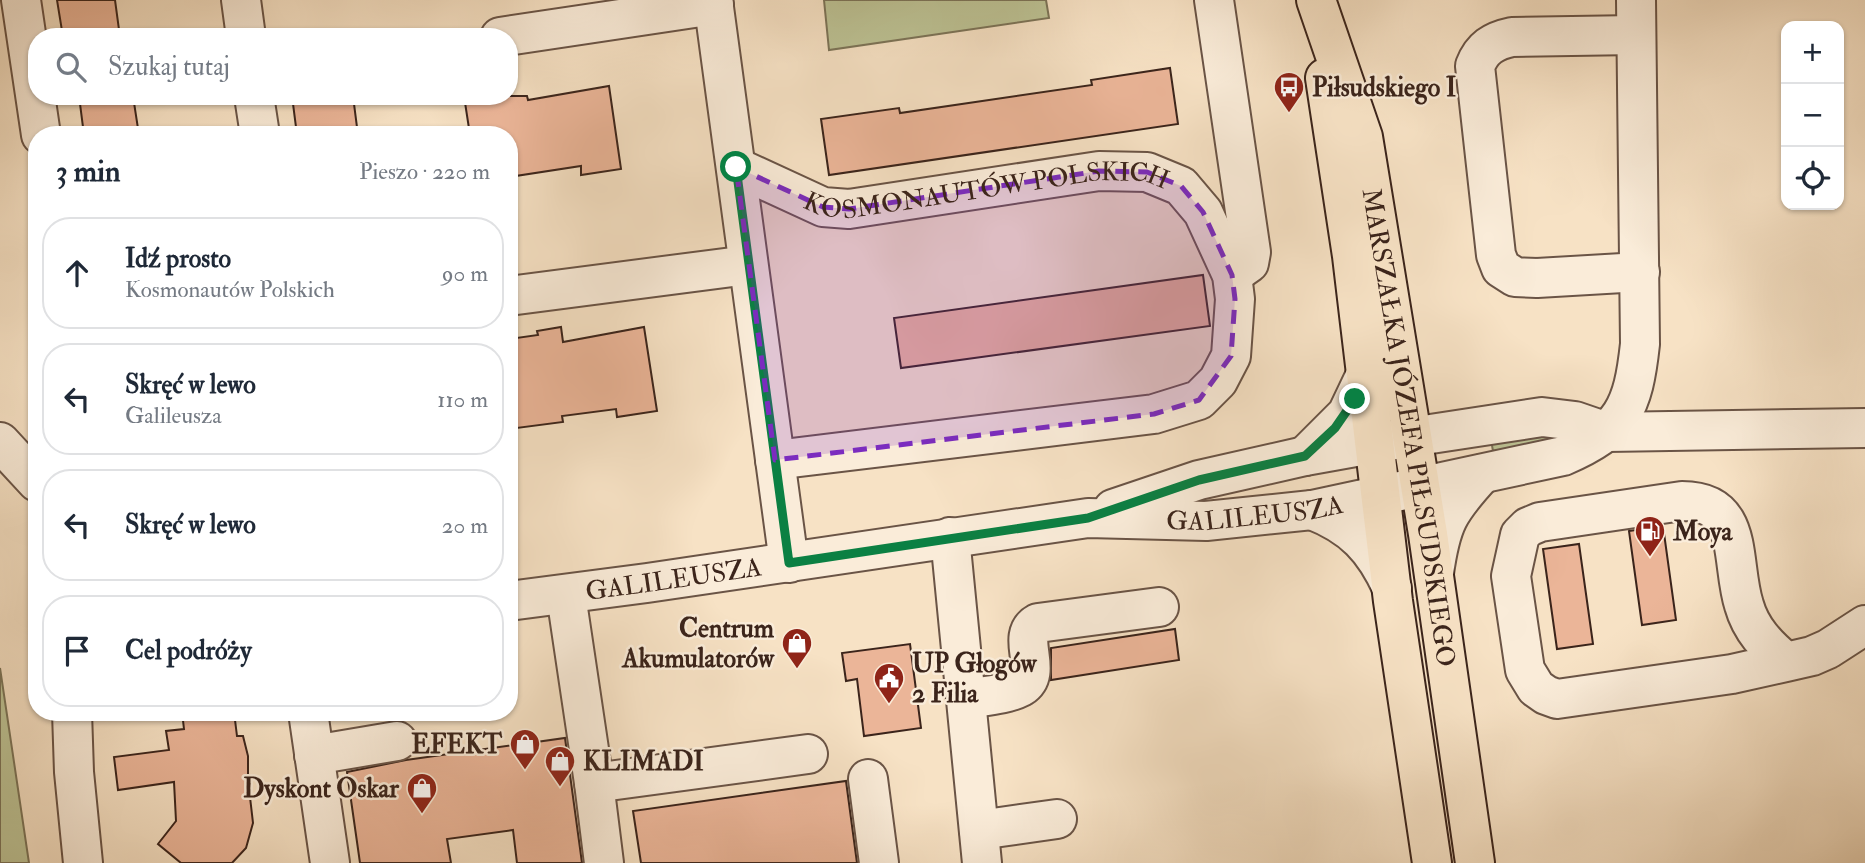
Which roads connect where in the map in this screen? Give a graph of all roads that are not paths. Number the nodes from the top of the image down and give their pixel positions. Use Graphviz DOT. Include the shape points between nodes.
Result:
graph roads {
  1 [pos="21,0"];
  2 [pos="241,0"];
  3 [pos="1213,0"];
  4 [pos="1314,0"];
  5 [pos="714,2"];
  6 [pos="1636,18"];
  7 [pos="245,28"];
  8 [pos="518,34"];
  9 [pos="28,47"];
  10 [pos="37,105"];
  11 [pos="255,105"];
  12 [pos="40,126"];
  13 [pos="259,126"];
  14 [pos="736,167"];
  15 [pos="748,265"];
  16 [pos="1640,272"];
  17 [pos="1232,275"];
  18 [pos="518,295"];
  19 [pos="1385,371"];
  20 [pos="1473,428"];
  21 [pos="1865,428"];
  22 [pos="1607,432"];
  23 [pos="1393,440"];
  24 [pos="0,442"];
  25 [pos="1305,456"];
  26 [pos="775,460"];
  27 [pos="28,472"];
  28 [pos="1482,474"];
  29 [pos="1420,485"];
  30 [pos="1381,494"];
  31 [pos="1312,510"];
  32 [pos="1088,518"];
  33 [pos="950,537"];
  34 [pos="789,563"];
  35 [pos="1434,573"];
  36 [pos="1392,588"];
  37 [pos="566,595"];
  38 [pos="518,600"];
  39 [pos="1159,607"];
  40 [pos="1865,625"];
  41 [pos="1786,662"];
  42 [pos="966,699"];
  43 [pos="72,721"];
  44 [pos="308,721"];
  45 [pos="397,741"];
  46 [pos="808,754"];
  47 [pos="314,755"];
  48 [pos="868,779"];
  49 [pos="594,783"];
  50 [pos="1057,819"];
  51 [pos="980,846"];
  52 [pos="83,863"];
  53 [pos="330,863"];
  54 [pos="604,863"];
  55 [pos="879,863"];
  56 [pos="1432,863"];
  57 [pos="1475,863"];
  1 -- 9 [label="street"];
  2 -- 7 [label="street"];
  3 -- 17 [label="street" via="1251,252 1249,262"];
  4 -- 19 [label="main road, MARSZAŁKA JÓZEFA PIŁSUDSKIEGO"];
  5 -- 8 [label="street"];
  5 -- 14 [label="street"];
  6 -- 16 [label="street"];
  6 -- 16 [label="street" via="1499,40 1480,54 1475,66 1501,268 1515,276 1537,278"];
  10 -- 12 [label="street"];
  11 -- 13 [label="street"];
  14 -- 15 [label="street"];
  14 -- 17 [label="street, KOSMONAUTÓW POLSKICH" via="823,207 849,209 1099,172 1147,172 1181,186 1203,212"];
  15 -- 18 [label="street"];
  15 -- 26 [label="street"];
  16 -- 22 [label="street" via="1636,382 1628,404"];
  17 -- 26 [label="street, KOSMONAUTÓW POLSKICH" via="1231,356 1218,381 1199,400 1154,414"];
  19 -- 20 [label="street" via="1424,405 1454,424"];
  19 -- 23 [label="main road, MARSZAŁKA JÓZEFA PIŁSUDSKIEGO"];
  19 -- 25 [label="street"];
  20 -- 22 [label="street, GALILEUSZA" via="1542,417"];
  20 -- 23 [label="street, GALILEUSZA"];
  21 -- 22 [label="street"];
  22 -- 28 [label="street, GALILEUSZA" via="1563,456"];
  23 -- 25 [label="street, GALILEUSZA"];
  23 -- 29 [label="main road, MARSZAŁKA JÓZEFA PIŁSUDSKIEGO"];
  23 -- 30 [label="main road, MARSZAŁKA JÓZEFA PIŁSUDSKIEGO"];
  24 -- 27 [label="street"];
  25 -- 32 [label="street, GALILEUSZA" via="1199,480"];
  26 -- 34 [label="street"];
  28 -- 29 [label="street, GALILEUSZA"];
  28 -- 35 [label="street" via="1449,512"];
  29 -- 30 [label="street, GALILEUSZA"];
  29 -- 35 [label="main road, MARSZAŁKA JÓZEFA PIŁSUDSKIEGO"];
  30 -- 31 [label="street, GALILEUSZA"];
  30 -- 36 [label="main road, MARSZAŁKA JÓZEFA PIŁSUDSKIEGO"];
  31 -- 32 [label="street, GALILEUSZA" via="1206,521"];
  31 -- 36 [label="street" via="1342,524 1368,547"];
  32 -- 33 [label="street, GALILEUSZA"];
  33 -- 34 [label="street, GALILEUSZA"];
  33 -- 42 [label="street"];
  34 -- 37 [label="street, GALILEUSZA"];
  35 -- 57 [label="main road, MARSZAŁKA JÓZEFA PIŁSUDSKIEGO"];
  36 -- 56 [label="main road, MARSZAŁKA JÓZEFA PIŁSUDSKIEGO"];
  37 -- 38 [label="street, GALILEUSZA"];
  37 -- 49 [label="street"];
  39 -- 42 [label="street" via="1038,623 1028,633 1031,667 1022,686"];
  40 -- 41 [label="street" via="1828,649"];
  41 -- 41 [label="street" via="1764,643 1751,623 1743,605 1730,529 1713,506 1682,501 1592,514 1540,522 1520,535 1511,576 1525,670 1535,688 1546,695 1579,697"];
  42 -- 51 [label="street"];
  43 -- 52 [label="street"];
  44 -- 47 [label="street"];
  45 -- 47 [label="street"];
  46 -- 49 [label="street"];
  47 -- 53 [label="street"];
  48 -- 55 [label="street"];
  49 -- 54 [label="street"];
  50 -- 51 [label="street"];
}
